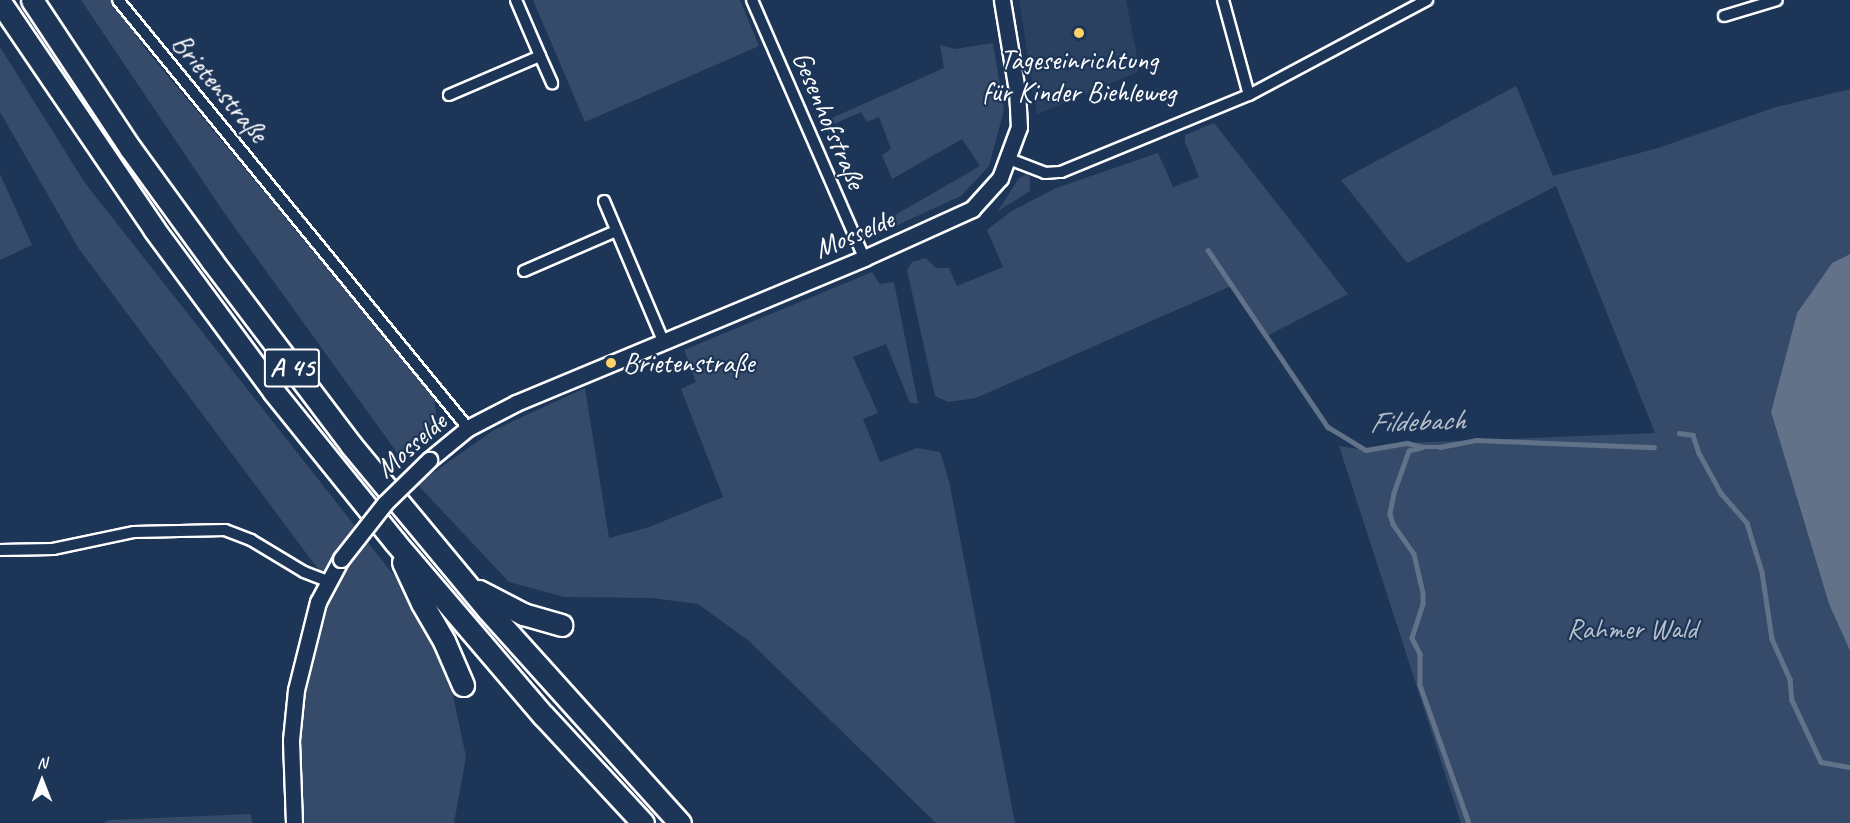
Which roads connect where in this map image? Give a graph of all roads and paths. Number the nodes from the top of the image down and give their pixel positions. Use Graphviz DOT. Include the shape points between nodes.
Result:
graph roads {
  1 [pos="32,0"];
  2 [pos="118,0"];
  3 [pos="516,0"];
  4 [pos="752,0"];
  5 [pos="1002,0"];
  6 [pos="1223,0"];
  7 [pos="1427,0"];
  8 [pos="1777,0"];
  9 [pos="0,2"];
  10 [pos="1753,4"];
  11 [pos="1724,16"];
  12 [pos="540,56"];
  13 [pos="552,83"];
  14 [pos="449,95"];
  15 [pos="1249,95"];
  16 [pos="1009,159"];
  17 [pos="604,201"];
  18 [pos="616,231"];
  19 [pos="864,258"];
  20 [pos="524,271"];
  21 [pos="663,341"];
  22 [pos="468,428"];
  23 [pos="395,542"];
  24 [pos="0,550"];
  25 [pos="327,581"];
  26 [pos="464,582"];
  27 [pos="561,626"];
  28 [pos="463,685"];
  29 [pos="294,823"];
  30 [pos="642,823"];
  31 [pos="680,823"];
  1 -- 26 [label="highway, A 45" via="130,148 212,261 351,445"];
  2 -- 22 [label="street, Brietenstraße"];
  3 -- 12 [label="street"];
  4 -- 19 [label="street, Gesenhofstraße"];
  5 -- 16 [label="street, Mosselde" via="1020,116"];
  6 -- 15 [label="street"];
  7 -- 15 [label="street"];
  8 -- 10 [label="street"];
  9 -- 23 [label="highway, A 45" via="188,276"];
  10 -- 11 [label="street"];
  12 -- 13 [label="street"];
  12 -- 14 [label="street"];
  15 -- 16 [label="street" via="1061,172 1045,173"];
  16 -- 19 [label="street, Mosselde" via="1000,177 972,209"];
  17 -- 18 [label="street"];
  18 -- 20 [label="street"];
  18 -- 21 [label="street"];
  19 -- 21 [label="street, Mosselde"];
  21 -- 22 [label="street, Mosselde" via="516,403"];
  22 -- 25 [label="street, Mosselde, bridge" via="385,503"];
  23 -- 28 [label="highway"];
  23 -- 30 [label="highway, A 45" via="543,715"];
  24 -- 25 [label="street" via="53,549 134,532 225,530"];
  25 -- 29 [label="street, Mosselde" via="296,690 291,740"];
  26 -- 27 [label="highway" via="494,602"];
  26 -- 31 [label="highway, A 45"];
}
